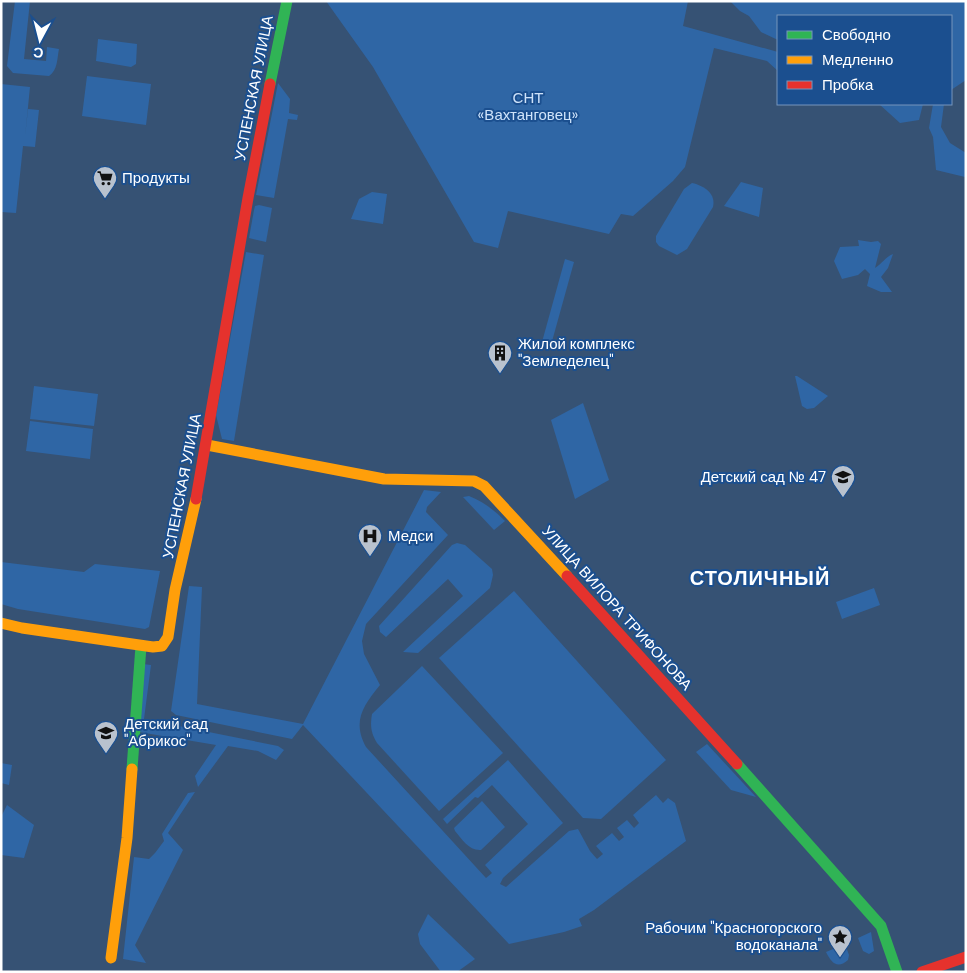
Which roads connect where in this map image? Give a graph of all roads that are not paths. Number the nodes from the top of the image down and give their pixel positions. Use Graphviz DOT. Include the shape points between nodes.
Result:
graph roads {
  1 [pos="287,1"];
  2 [pos="206,445"];
  3 [pos="1,623"];
  4 [pos="140,646"];
  5 [pos="966,956"];
  6 [pos="111,958"];
  7 [pos="897,972"];
  8 [pos="922,972"];
  1 -- 2 [label="street, УСПЕНСКАЯ УЛИЦА" via="248,198"];
  2 -- 4 [label="street, УСПЕНСКАЯ УЛИЦА" via="168,637 159,647"];
  2 -- 7 [label="street, УЛИЦА ВИЛОРА ТРИФОНОВА" via="384,479 463,480 484,486 881,926"];
  3 -- 4 [label="street"];
  4 -- 6 [label="street" via="127,838"];
  5 -- 8 [label="street"];
}
